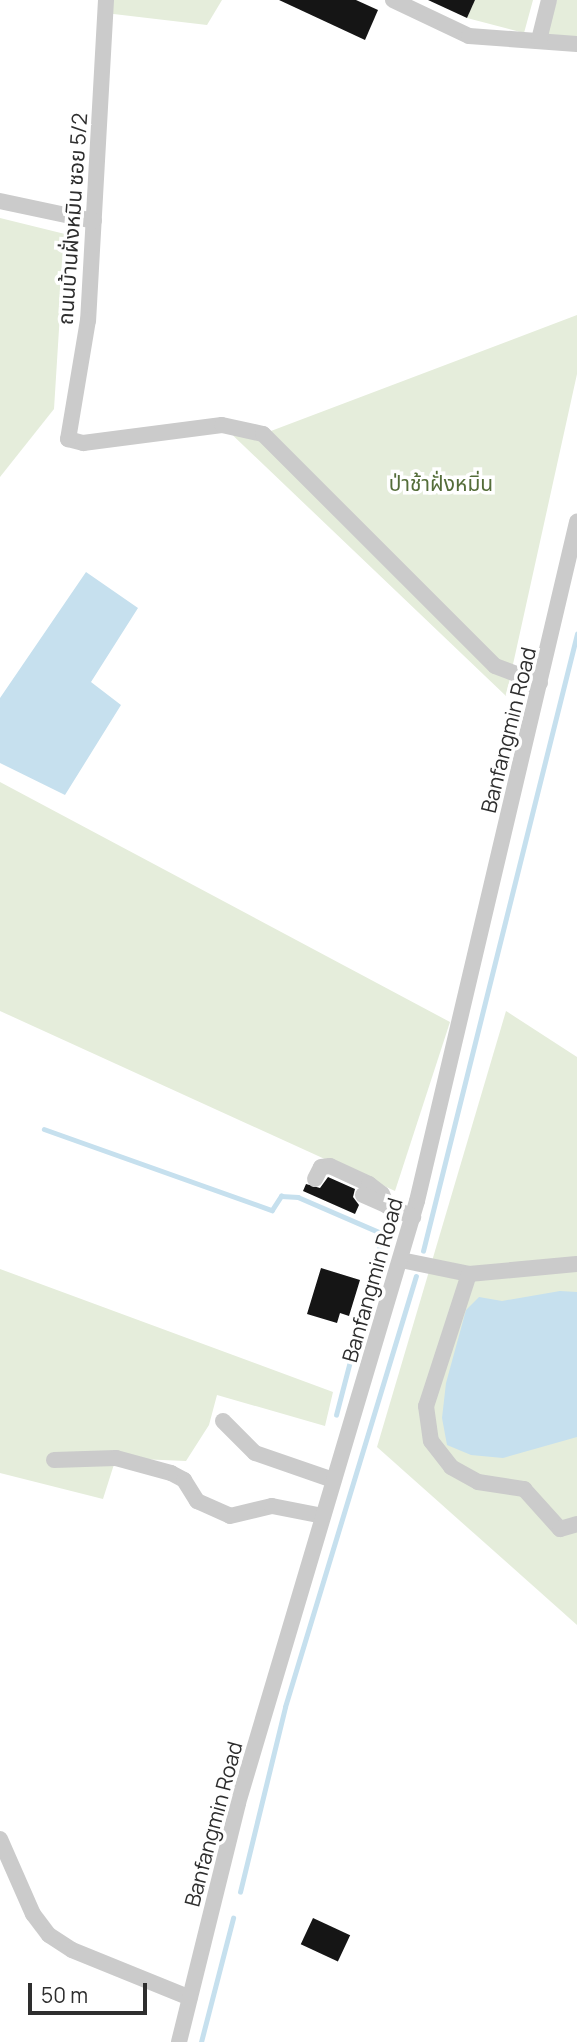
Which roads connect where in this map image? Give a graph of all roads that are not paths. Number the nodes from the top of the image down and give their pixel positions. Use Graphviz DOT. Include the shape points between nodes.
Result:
graph roads {
  1 [pos="106,0"];
  2 [pos="393,0"];
  3 [pos="549,0"];
  4 [pos="539,40"];
  5 [pos="577,44"];
  6 [pos="0,201"];
  7 [pos="94,221"];
  8 [pos="577,522"];
  9 [pos="577,600"];
  10 [pos="560,603"];
  11 [pos="540,683"];
  12 [pos="315,1179"];
  13 [pos="363,1195"];
  14 [pos="387,1206"];
  15 [pos="413,1217"];
  16 [pos="401,1260"];
  17 [pos="577,1265"];
  18 [pos="469,1273"];
  19 [pos="223,1421"];
  20 [pos="54,1460"];
  21 [pos="334,1480"];
  22 [pos="323,1516"];
  23 [pos="577,1524"];
  24 [pos="0,1839"];
  25 [pos="190,1997"];
  26 [pos="179,2042"];
  1 -- 7 [label="street, ถนนบ้านฝั่งหมิน ซอย 5/2"];
  2 -- 4 [label="street" via="469,36"];
  3 -- 4 [label="street"];
  4 -- 5 [label="street"];
  6 -- 7 [label="street"];
  7 -- 11 [label="street, ถนนบ้านฝั่งหมิน ซอย 5/2" via="88,320 68,439 83,443 222,425 263,434 495,666"];
  8 -- 10 [label="street, Banfangmin Road"];
  9 -- 10 [label="street"];
  10 -- 11 [label="street, Banfangmin Road"];
  11 -- 15 [label="street, Banfangmin Road"];
  12 -- 14 [label="street" via="321,1167 330,1166 369,1184 382,1194"];
  13 -- 14 [label="street"];
  14 -- 15 [label="street"];
  15 -- 16 [label="street, Banfangmin Road"];
  16 -- 18 [label="street"];
  16 -- 21 [label="street, Banfangmin Road"];
  17 -- 18 [label="street"];
  18 -- 23 [label="street" via="426,1406 431,1441 452,1467 478,1482 524,1489 560,1529"];
  19 -- 21 [label="street" via="255,1453"];
  20 -- 22 [label="street" via="116,1458 171,1473 184,1480 197,1501 230,1516 272,1506"];
  21 -- 22 [label="street, Banfangmin Road"];
  22 -- 25 [label="street, Banfangmin Road" via="238,1803"];
  24 -- 25 [label="street" via="33,1914 49,1935 72,1950"];
  25 -- 26 [label="street, Banfangmin Road"];
}
